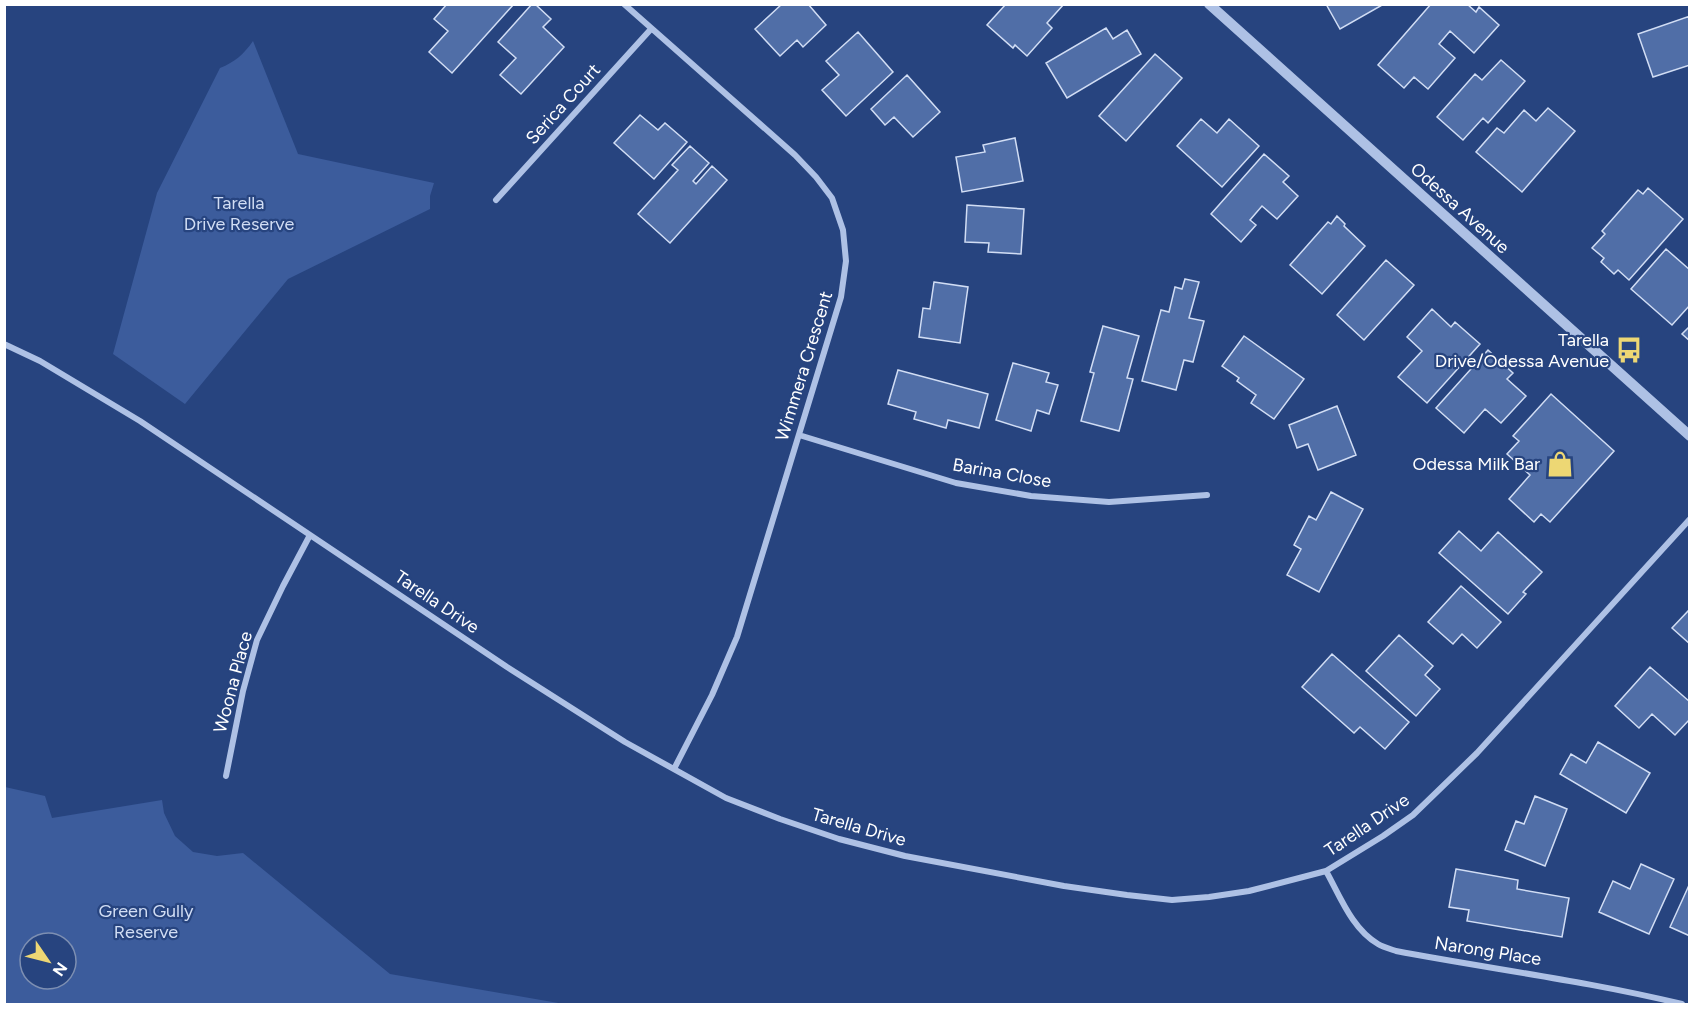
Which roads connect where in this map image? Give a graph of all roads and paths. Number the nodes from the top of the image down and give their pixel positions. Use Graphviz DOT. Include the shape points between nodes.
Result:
graph roads {
  1 [pos="624,4"];
  2 [pos="1209,4"];
  3 [pos="651,28"];
  4 [pos="496,200"];
  5 [pos="4,344"];
  6 [pos="799,435"];
  7 [pos="1689,436"];
  8 [pos="1207,495"];
  9 [pos="1689,519"];
  10 [pos="310,535"];
  11 [pos="674,769"];
  12 [pos="226,776"];
  13 [pos="1326,871"];
  14 [pos="1682,1005"];
  1 -- 3 [label="street, Wimmera Crescent"];
  2 -- 7 [label="street, Odessa Avenue"];
  3 -- 4 [label="street, Serica Court"];
  3 -- 6 [label="street, Wimmera Crescent" via="795,155 832,198 843,230 846,261 841,297"];
  5 -- 10 [label="street, Tarella Drive" via="140,421"];
  6 -- 8 [label="street, Barina Close" via="956,483 1031,496 1109,502"];
  6 -- 11 [label="street, Wimmera Crescent" via="737,637"];
  9 -- 13 [label="street, Tarella Drive" via="1477,753 1413,815"];
  10 -- 11 [label="street, Tarella Drive" via="507,667"];
  10 -- 12 [label="street, Woona Place" via="257,640"];
  11 -- 13 [label="street, Tarella Drive" via="726,798 838,839 905,856 1064,886 1172,900 1248,891"];
  13 -- 14 [label="street, Narong Place" via="1366,935 1396,951 1567,980"];
}
